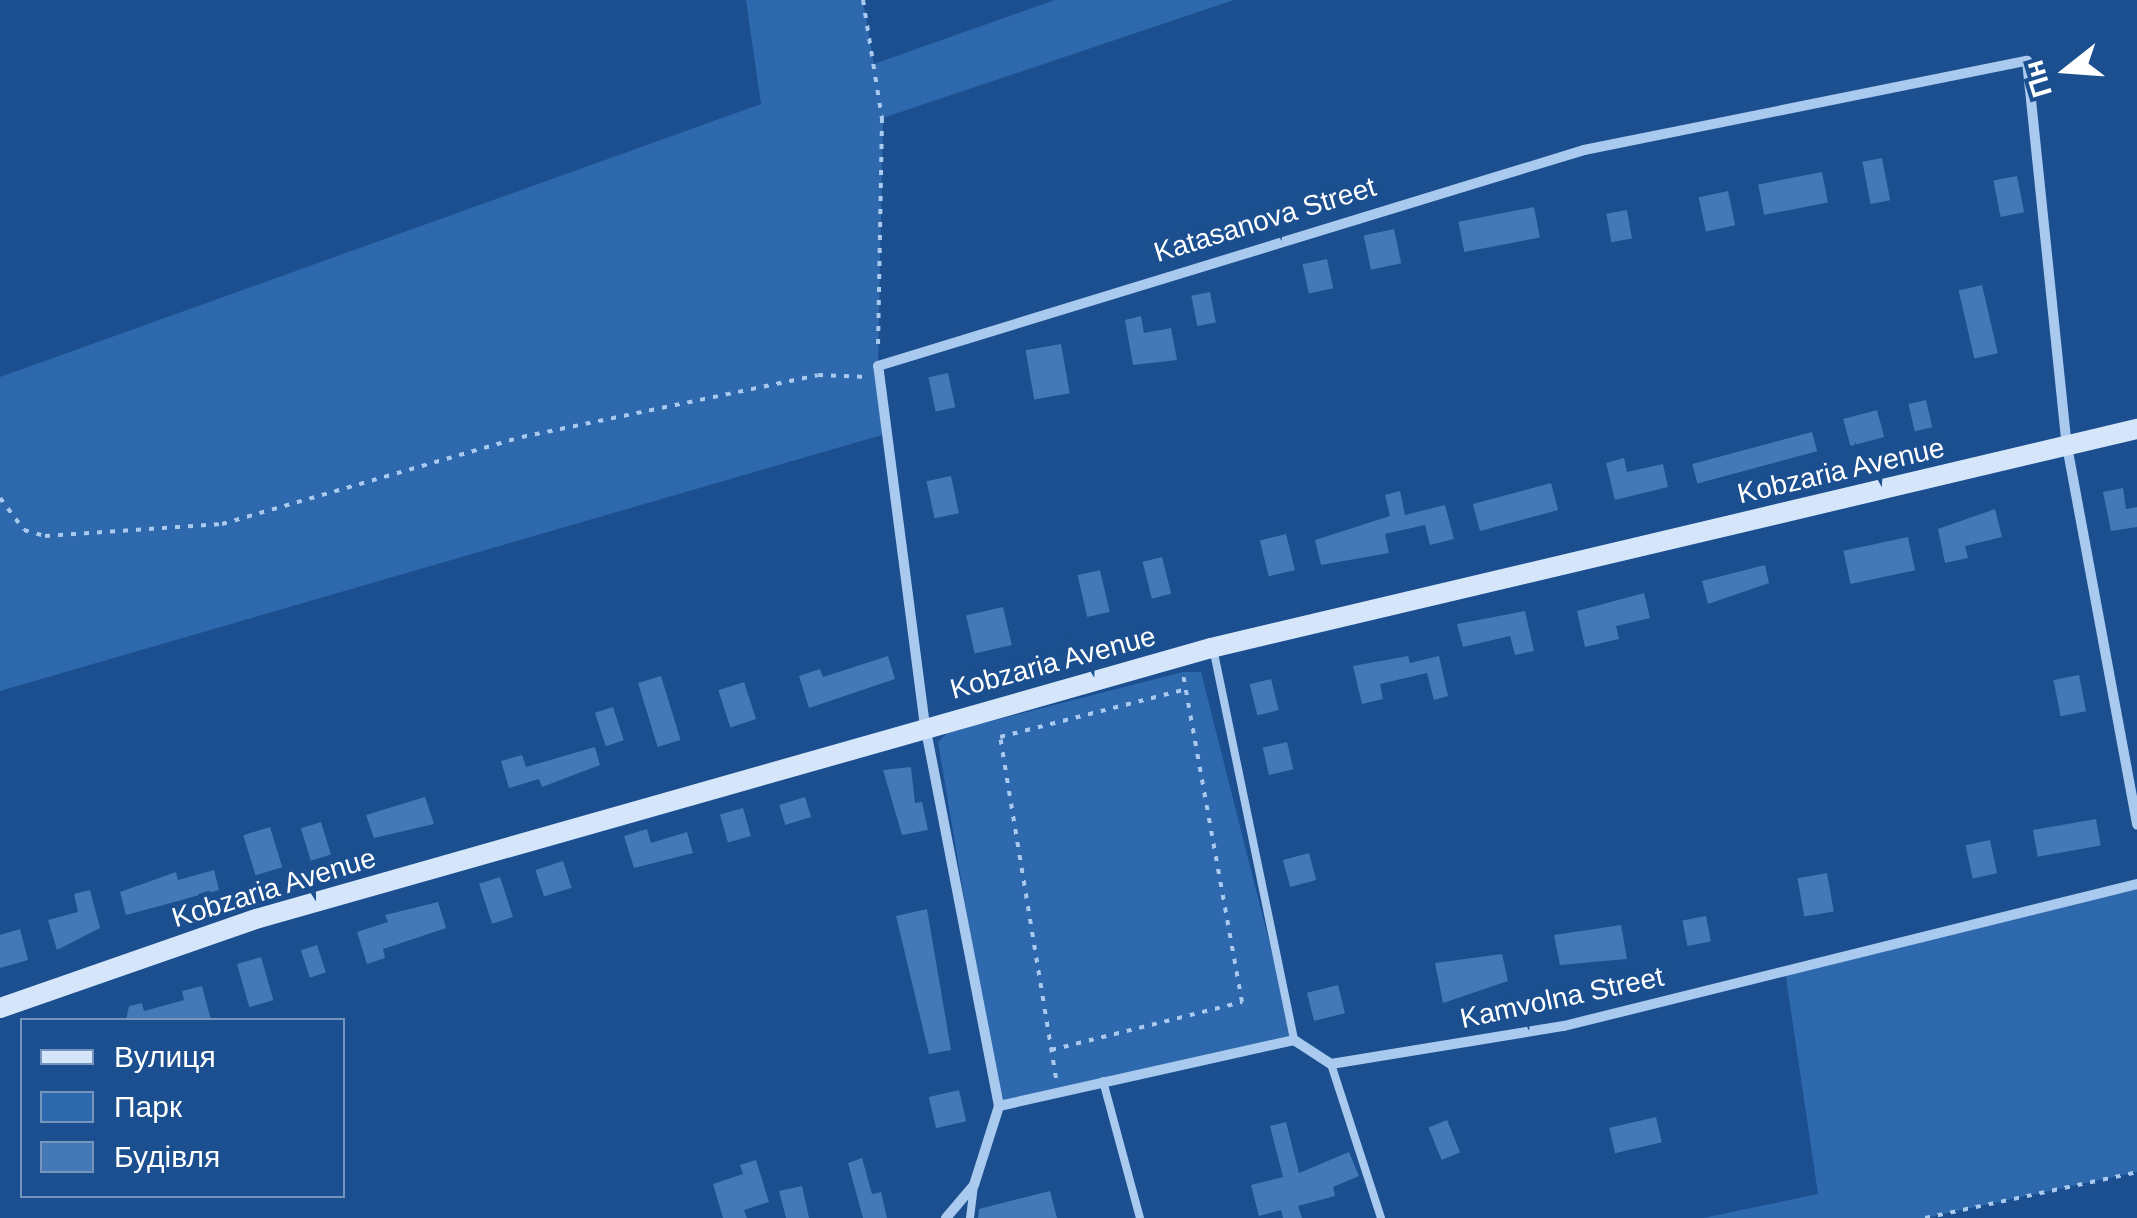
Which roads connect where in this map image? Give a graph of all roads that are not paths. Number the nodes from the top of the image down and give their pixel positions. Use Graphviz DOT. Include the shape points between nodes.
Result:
graph roads {
  1 [pos="2137,429"];
  2 [pos="2067,446"];
  3 [pos="1213,648"];
  4 [pos="924,726"];
  5 [pos="2137,825"];
  6 [pos="2137,884"];
  7 [pos="0,1008"];
  8 [pos="1294,1040"];
  9 [pos="1331,1064"];
  10 [pos="1103,1081"];
  11 [pos="999,1106"];
  12 [pos="974,1185"];
  13 [pos="946,1218"];
  14 [pos="970,1218"];
  15 [pos="1140,1218"];
  16 [pos="1381,1218"];
  1 -- 2 [label="main road, Kobzaria Avenue"];
  2 -- 3 [label="main road, Kobzaria Avenue"];
  2 -- 4 [label="street, Katasanova Street" via="2027,61 1584,150 878,366"];
  2 -- 5 [label="street"];
  3 -- 4 [label="main road, Kobzaria Avenue"];
  3 -- 8 [label="lane"];
  4 -- 7 [label="main road, Kobzaria Avenue" via="256,919"];
  4 -- 11 [label="street"];
  6 -- 9 [label="street, Kamvolna Street" via="1564,1026"];
  8 -- 9 [label="street"];
  8 -- 10 [label="street"];
  9 -- 16 [label="lane"];
  10 -- 11 [label="street"];
  10 -- 15 [label="lane"];
  11 -- 12 [label="street"];
  12 -- 13 [label="street"];
  12 -- 14 [label="lane"];
}
